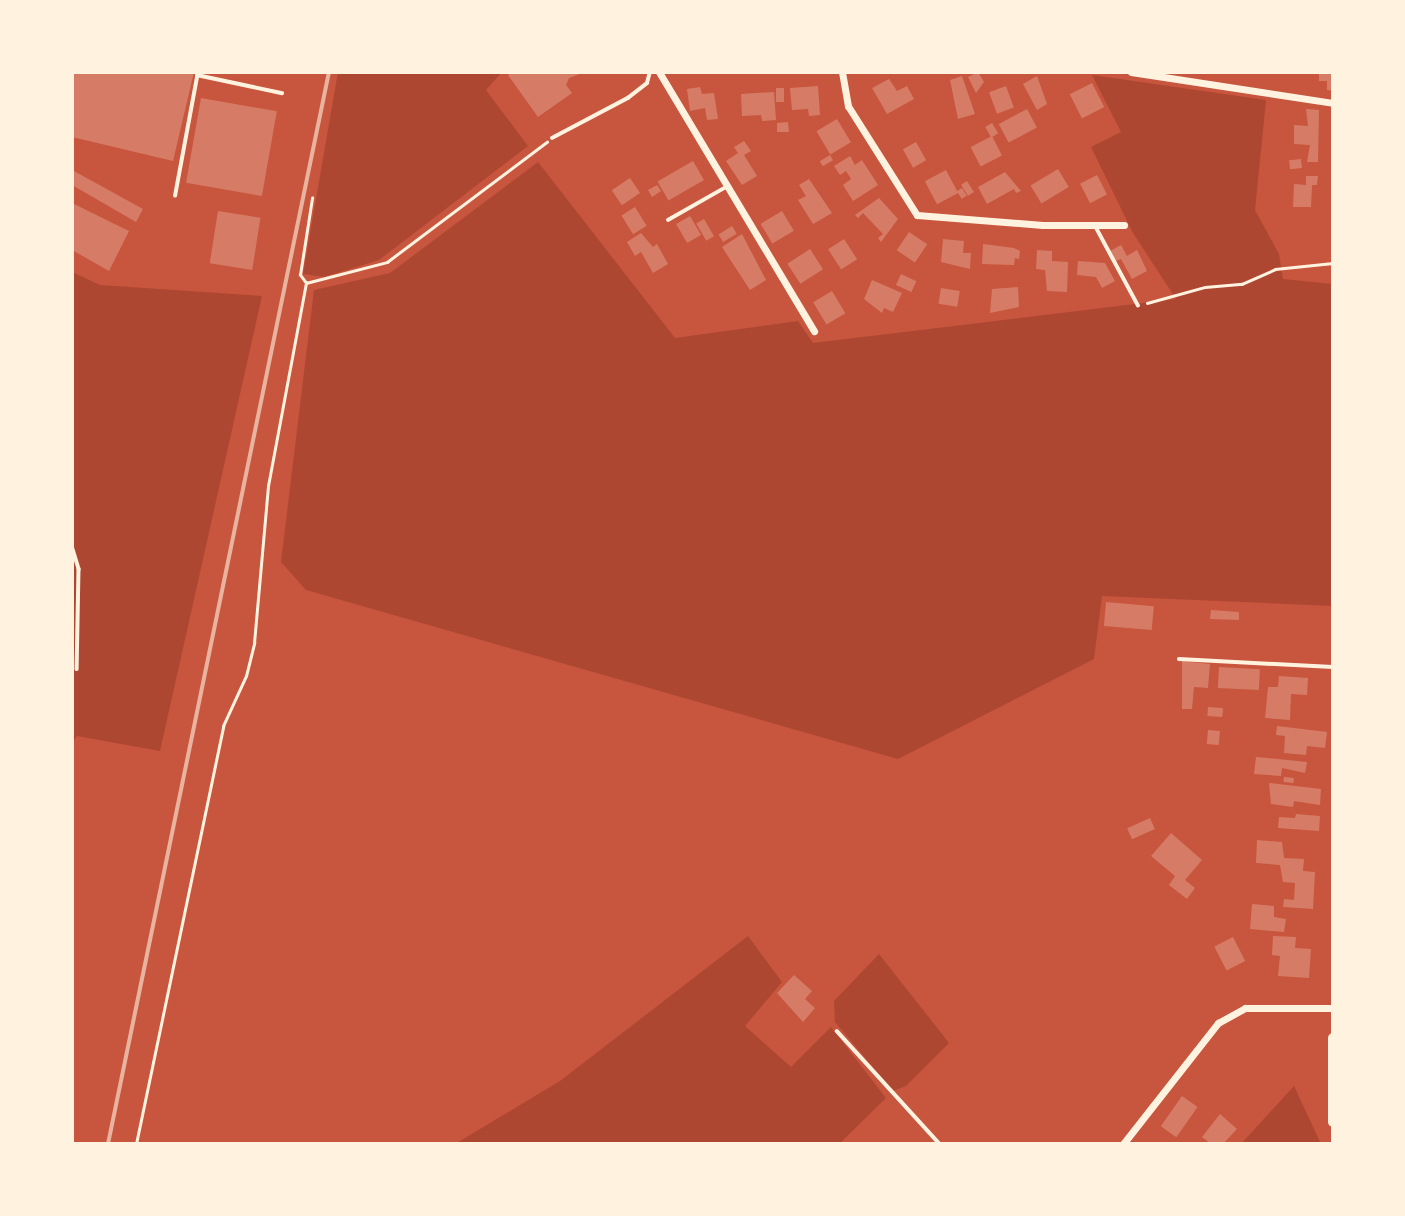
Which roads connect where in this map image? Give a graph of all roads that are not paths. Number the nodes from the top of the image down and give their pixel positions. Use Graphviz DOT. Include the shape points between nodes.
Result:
graph roads {
  1 [pos="650,72"];
  2 [pos="659,72"];
  3 [pos="842,72"];
  4 [pos="1131,72"];
  5 [pos="198,73"];
  6 [pos="282,93"];
  7 [pos="1333,103"];
  8 [pos="552,138"];
  9 [pos="726,187"];
  10 [pos="175,196"];
  11 [pos="668,220"];
  12 [pos="1095,225"];
  13 [pos="1124,225"];
  14 [pos="1138,305"];
  15 [pos="814,331"];
  16 [pos="72,546"];
  17 [pos="1179,659"];
  18 [pos="1333,667"];
  19 [pos="76,669"];
  20 [pos="1333,1008"];
  21 [pos="837,1031"];
  22 [pos="1333,1038"];
  23 [pos="1333,1122"];
  24 [pos="940,1144"];
  25 [pos="1123,1144"];
  1 -- 8 [label="lane" via="647,83 628,97"];
  2 -- 9 [label="street"];
  3 -- 12 [label="street" via="848,106 917,215"];
  4 -- 7 [label="street"];
  5 -- 6 [label="lane"];
  5 -- 10 [label="lane"];
  9 -- 11 [label="lane"];
  9 -- 15 [label="street"];
  12 -- 13 [label="street"];
  12 -- 14 [label="lane"];
  16 -- 19 [label="lane" via="79,569"];
  17 -- 18 [label="lane"];
  20 -- 25 [label="street" via="1245,1008 1219,1023"];
  21 -- 24 [label="lane"];
  22 -- 23 [label="main road"];
}
